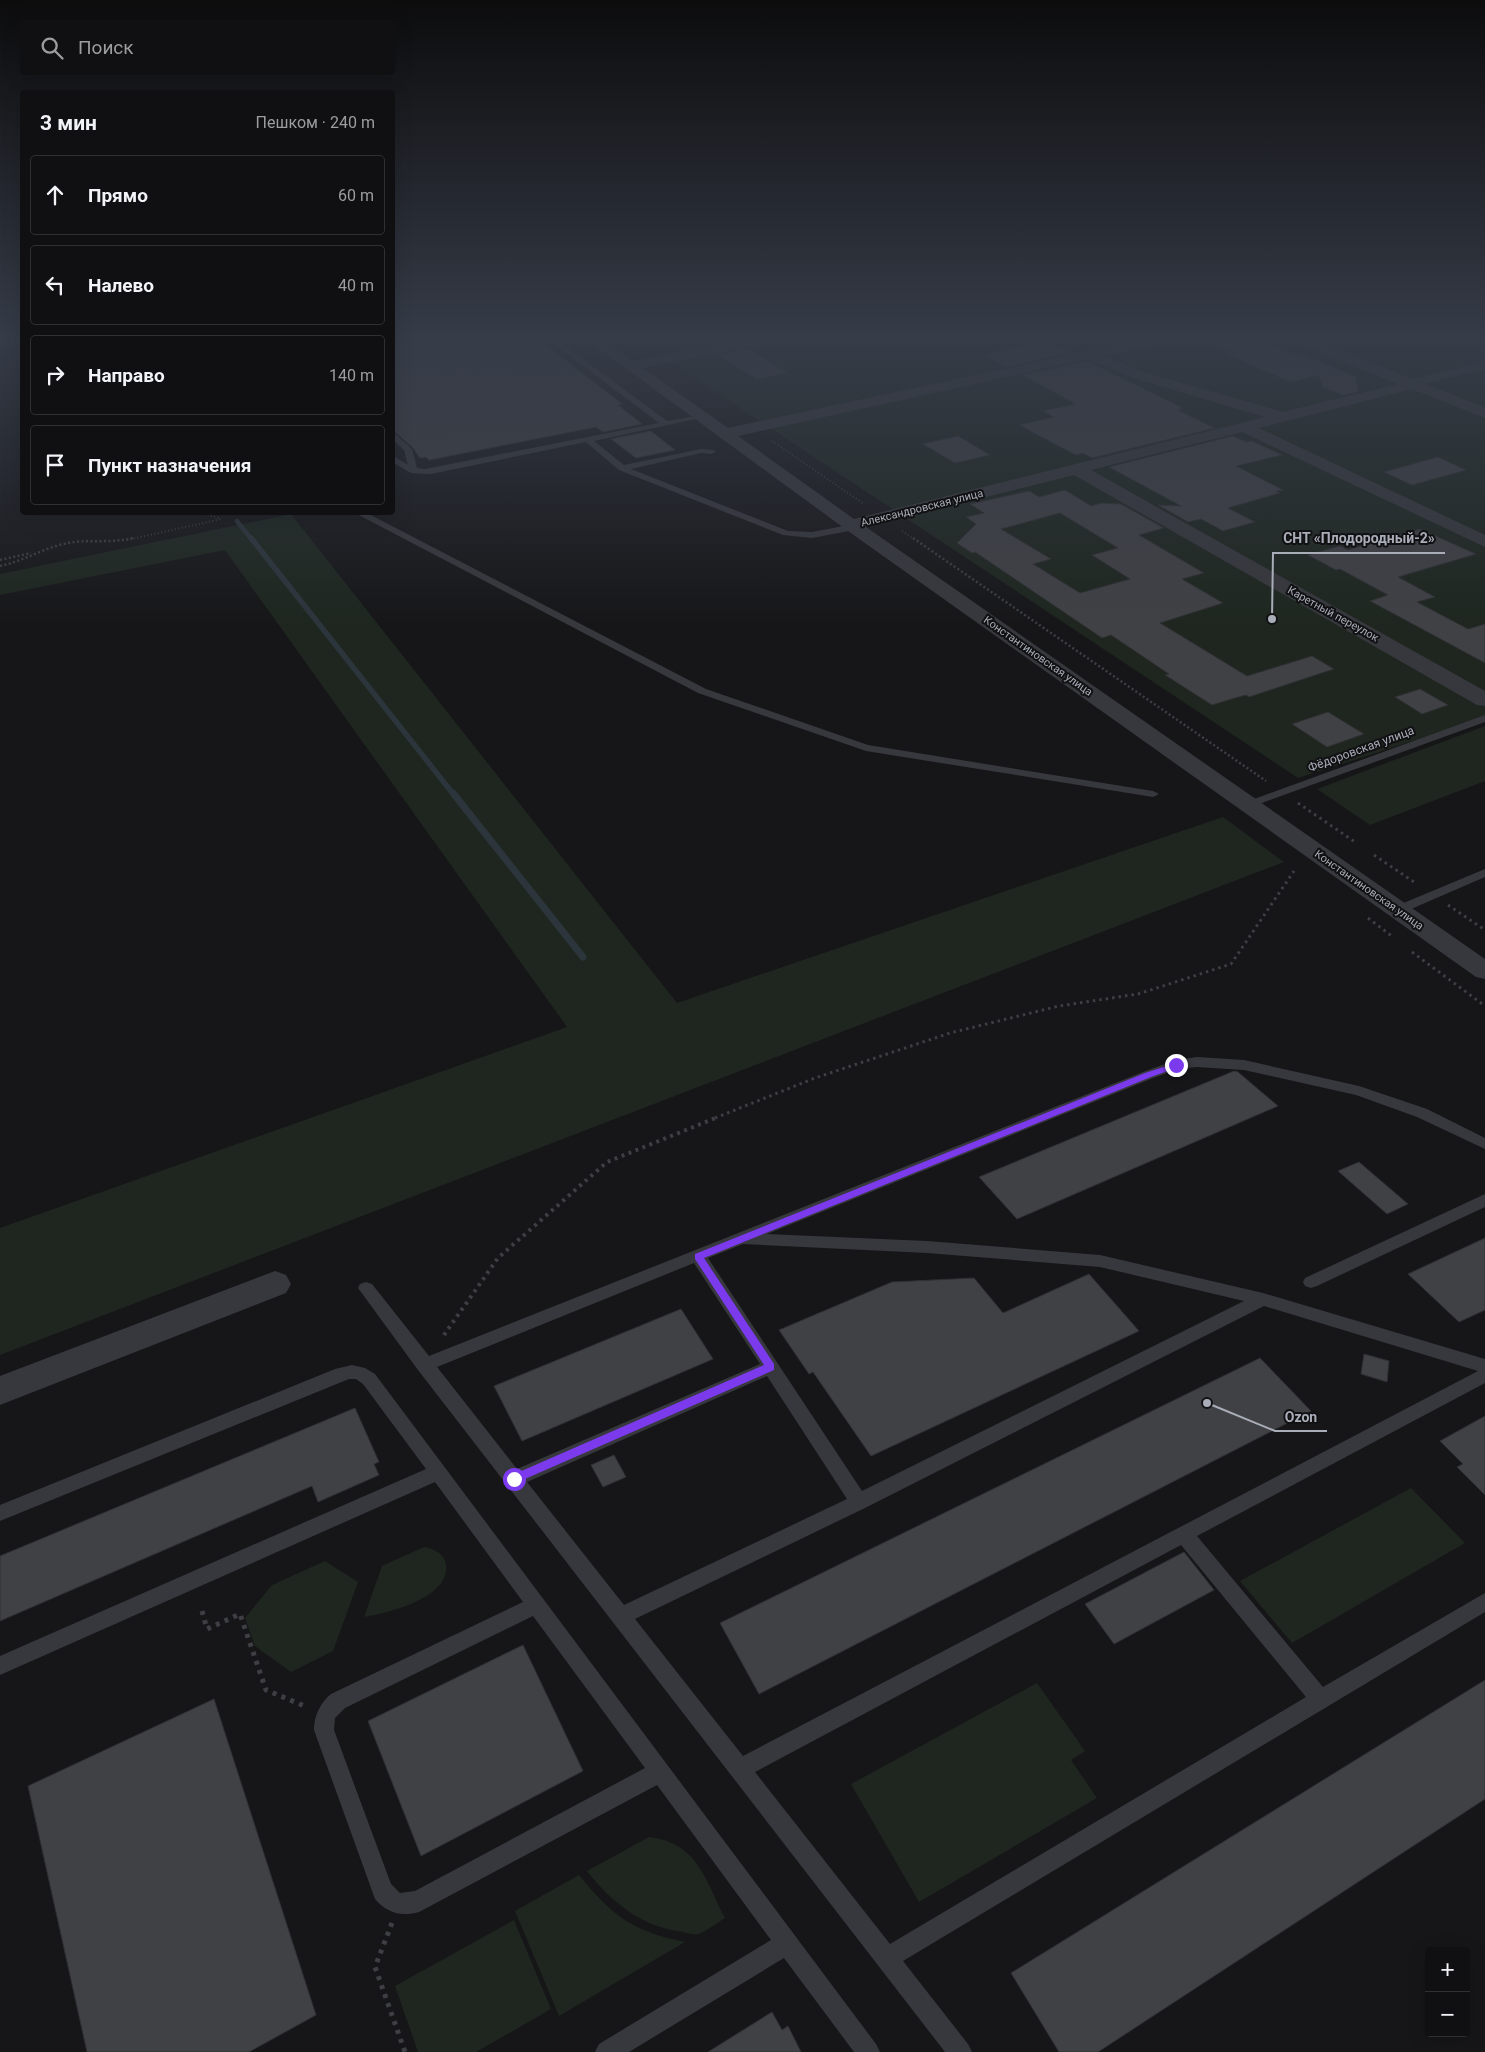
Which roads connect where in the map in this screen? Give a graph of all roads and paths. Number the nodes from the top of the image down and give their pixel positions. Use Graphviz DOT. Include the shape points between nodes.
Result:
graph roads {
  1 [pos="408,435"];
  2 [pos="434,435"];
  3 [pos="613,435"];
  4 [pos="725,435"];
  5 [pos="1216,435"];
  6 [pos="1258,435"];
  7 [pos="395,436"];
  8 [pos="765,436"];
  9 [pos="588,440"];
  10 [pos="710,452"];
  11 [pos="395,460"];
  12 [pos="622,468"];
  13 [pos="1076,469"];
  14 [pos="414,470"];
  15 [pos="871,509"];
  16 [pos="210,515"];
  17 [pos="364,515"];
  18 [pos="853,526"];
  19 [pos="899,528"];
  20 [pos="1485,542"];
  21 [pos="36,552"];
  22 [pos="0,560"];
  23 [pos="0,566"];
  24 [pos="1485,700"];
  25 [pos="1485,718"];
  26 [pos="1268,782"];
  27 [pos="1153,794"];
  28 [pos="1292,798"];
  29 [pos="1247,805"];
  30 [pos="1355,842"];
  31 [pos="1374,854"];
  32 [pos="1294,872"];
  33 [pos="1485,873"];
  34 [pos="1418,884"];
  35 [pos="1442,901"];
  36 [pos="1398,910"];
  37 [pos="1485,930"];
  38 [pos="1412,952"];
  39 [pos="1485,971"];
  40 [pos="1485,1006"];
  41 [pos="1485,1144"];
  42 [pos="1485,1200"];
  43 [pos="741,1239"];
  44 [pos="698,1256"];
  45 [pos="1311,1282"];
  46 [pos="275,1284"];
  47 [pos="366,1288"];
  48 [pos="1263,1299"];
  49 [pos="424,1364"];
  50 [pos="1485,1366"];
  51 [pos="770,1367"];
  52 [pos="1485,1375"];
  53 [pos="0,1391"];
  54 [pos="438,1472"];
  55 [pos="514,1479"];
  56 [pos="859,1502"];
  57 [pos="0,1513"];
  58 [pos="1184,1534"];
  59 [pos="1485,1602"];
  60 [pos="536,1605"];
  61 [pos="202,1611"];
  62 [pos="620,1616"];
  63 [pos="0,1666"];
  64 [pos="1321,1700"];
  65 [pos="326,1714"];
  66 [pos="740,1769"];
  67 [pos="660,1772"];
  68 [pos="399,1903"];
  69 [pos="787,1944"];
  70 [pos="887,1958"];
  71 [pos="405,2052"];
  72 [pos="607,2052"];
  73 [pos="868,2052"];
  74 [pos="960,2052"];
  1 -- 2 [label="path" via="417,438"];
  3 -- 9 [label="lane"];
  4 -- 18 [label="street, Константиновская улица"];
  5 -- 13 [label="street, Александровская улица"];
  6 -- 20 [label="street"];
  7 -- 14 [label="lane" via="408,449"];
  8 -- 15 [label="path"];
  9 -- 12 [label="lane"];
  9 -- 14 [label="lane" via="431,471"];
  10 -- 12 [label="lane" via="701,451"];
  11 -- 14 [label="lane" via="402,467"];
  12 -- 18 [label="lane" via="794,536 814,536"];
  13 -- 18 [label="street, Александровская улица"];
  13 -- 24 [label="street, Каретный переулок"];
  16 -- 21 [label="path" via="221,519 117,542 74,542"];
  17 -- 27 [label="lane" via="702,691 866,748"];
  18 -- 29 [label="street, Константиновская улица"];
  19 -- 26 [label="path"];
  21 -- 22 [label="path"];
  21 -- 23 [label="path"];
  25 -- 29 [label="lane, Фёдоровская улица"];
  28 -- 30 [label="path"];
  29 -- 36 [label="street, Константиновская улица"];
  31 -- 34 [label="path"];
  32 -- 49 [label="path" via="1231,964 1138,994 1060,1006 950,1033 815,1078 607,1162 498,1258"];
  33 -- 36 [label="lane"];
  35 -- 37 [label="path"];
  36 -- 39 [label="street, Константиновская улица"];
  38 -- 40 [label="path"];
  41 -- 43 [label="lane" via="1422,1113 1359,1091 1244,1064 1197,1062 1148,1075"];
  42 -- 45 [label="lane"];
  43 -- 44 [label="lane"];
  43 -- 48 [label="lane" via="927,1247 1100,1261"];
  44 -- 49 [label="lane"];
  44 -- 51 [label="lane"];
  46 -- 53 [label="street"];
  47 -- 49 [label="lane"];
  48 -- 50 [label="lane"];
  48 -- 56 [label="lane"];
  49 -- 55 [label="lane"];
  51 -- 55 [label="lane"];
  51 -- 56 [label="lane"];
  52 -- 58 [label="lane"];
  54 -- 57 [label="lane" via="369,1379 352,1371"];
  54 -- 60 [label="lane"];
  54 -- 63 [label="lane"];
  55 -- 62 [label="lane"];
  56 -- 62 [label="lane"];
  58 -- 64 [label="lane" via="1204,1568"];
  58 -- 66 [label="lane"];
  59 -- 64 [label="lane"];
  60 -- 65 [label="lane" via="338,1701"];
  60 -- 67 [label="lane"];
  61 -- 65 [label="path" via="207,1629 240,1614 266,1690"];
  62 -- 66 [label="lane"];
  64 -- 70 [label="lane"];
  65 -- 68 [label="lane" via="324,1730 383,1890 392,1902"];
  66 -- 70 [label="lane"];
  67 -- 68 [label="lane" via="419,1901 407,1905"];
  67 -- 69 [label="lane"];
  68 -- 71 [label="path" via="375,1967"];
  69 -- 72 [label="lane"];
  69 -- 73 [label="lane"];
  70 -- 74 [label="lane"];
}
